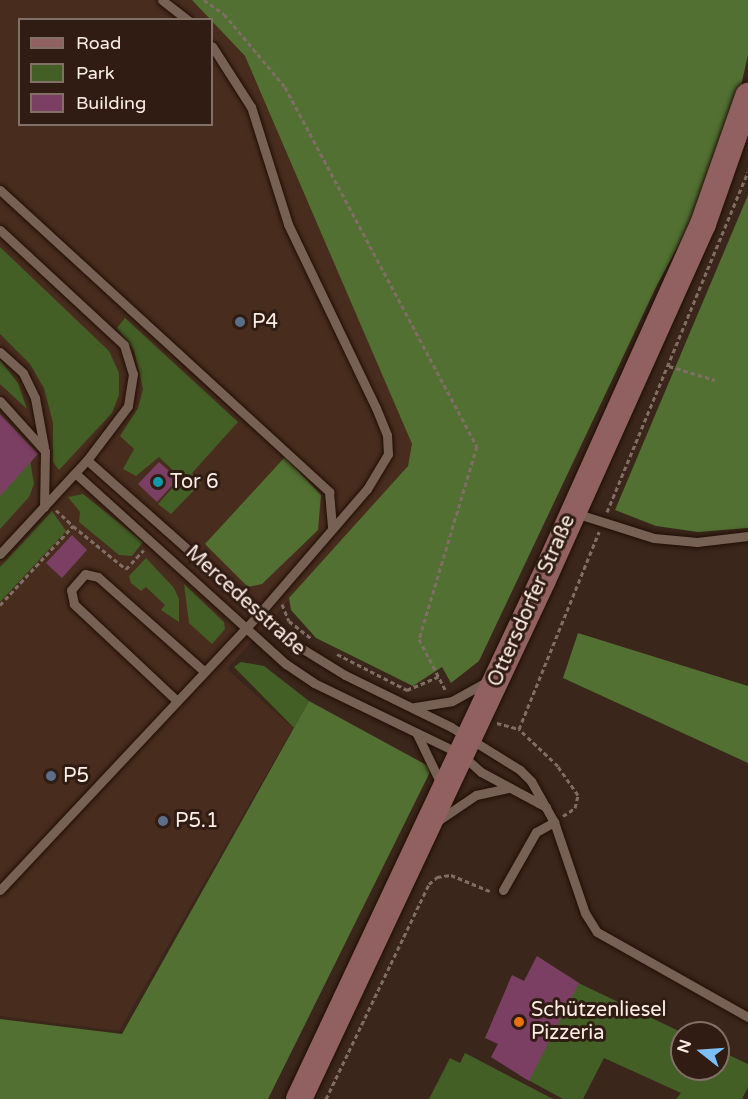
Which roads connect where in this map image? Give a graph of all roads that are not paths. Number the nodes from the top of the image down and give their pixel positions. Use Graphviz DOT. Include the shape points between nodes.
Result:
graph roads {
  1 [pos="162,0"];
  2 [pos="185,18"];
  3 [pos="213,48"];
  4 [pos="748,96"];
  5 [pos="0,190"];
  6 [pos="0,230"];
  7 [pos="0,352"];
  8 [pos="0,401"];
  9 [pos="45,451"];
  10 [pos="87,460"];
  11 [pos="75,473"];
  12 [pos="44,507"];
  13 [pos="573,512"];
  14 [pos="332,528"];
  15 [pos="748,536"];
  16 [pos="0,554"];
  17 [pos="259,614"];
  18 [pos="244,629"];
  19 [pos="204,670"];
  20 [pos="499,674"];
  21 [pos="175,699"];
  22 [pos="410,706"];
  23 [pos="415,732"];
  24 [pos="464,747"];
  25 [pos="510,788"];
  26 [pos="444,793"];
  27 [pos="546,807"];
  28 [pos="554,822"];
  29 [pos="428,829"];
  30 [pos="0,890"];
  31 [pos="503,890"];
  32 [pos="748,1017"];
  33 [pos="299,1099"];
  1 -- 2 [label="lane"];
  3 -- 14 [label="lane" via="251,107 288,224 387,435 388,454 381,471"];
  4 -- 13 [label="street, Ottersdorfer Straße" via="704,224"];
  5 -- 14 [label="lane" via="329,492"];
  6 -- 10 [label="lane" via="124,345 133,374 128,406"];
  7 -- 9 [label="lane" via="23,373 35,398"];
  8 -- 9 [label="lane"];
  9 -- 12 [label="lane"];
  10 -- 11 [label="lane"];
  10 -- 17 [label="lane, Mercedesstraße"];
  11 -- 12 [label="lane"];
  11 -- 18 [label="lane, Mercedesstraße"];
  12 -- 16 [label="lane"];
  13 -- 15 [label="lane" via="654,538 697,542"];
  13 -- 20 [label="street, Ottersdorfer Straße"];
  14 -- 17 [label="lane"];
  17 -- 18 [label="lane"];
  17 -- 22 [label="lane, Mercedesstraße" via="316,660"];
  18 -- 19 [label="lane"];
  18 -- 23 [label="lane, Mercedesstraße" via="314,683"];
  19 -- 21 [label="lane"];
  19 -- 21 [label="lane" via="98,577 86,574 71,590 74,604"];
  20 -- 22 [label="lane" via="452,701"];
  20 -- 24 [label="street, Ottersdorfer Straße"];
  21 -- 30 [label="lane"];
  22 -- 24 [label="lane, Mercedesstraße"];
  23 -- 24 [label="lane, Mercedesstraße"];
  23 -- 26 [label="lane" via="429,751"];
  24 -- 25 [label="lane" via="482,772"];
  24 -- 26 [label="street, Ottersdorfer Straße"];
  24 -- 27 [label="lane" via="520,770"];
  25 -- 27 [label="lane"];
  25 -- 29 [label="lane" via="476,795"];
  26 -- 29 [label="street, Ottersdorfer Straße"];
  27 -- 28 [label="lane"];
  28 -- 31 [label="lane" via="536,832"];
  28 -- 32 [label="lane" via="585,913 597,932"];
  29 -- 33 [label="street, Ottersdorfer Straße"];
}
